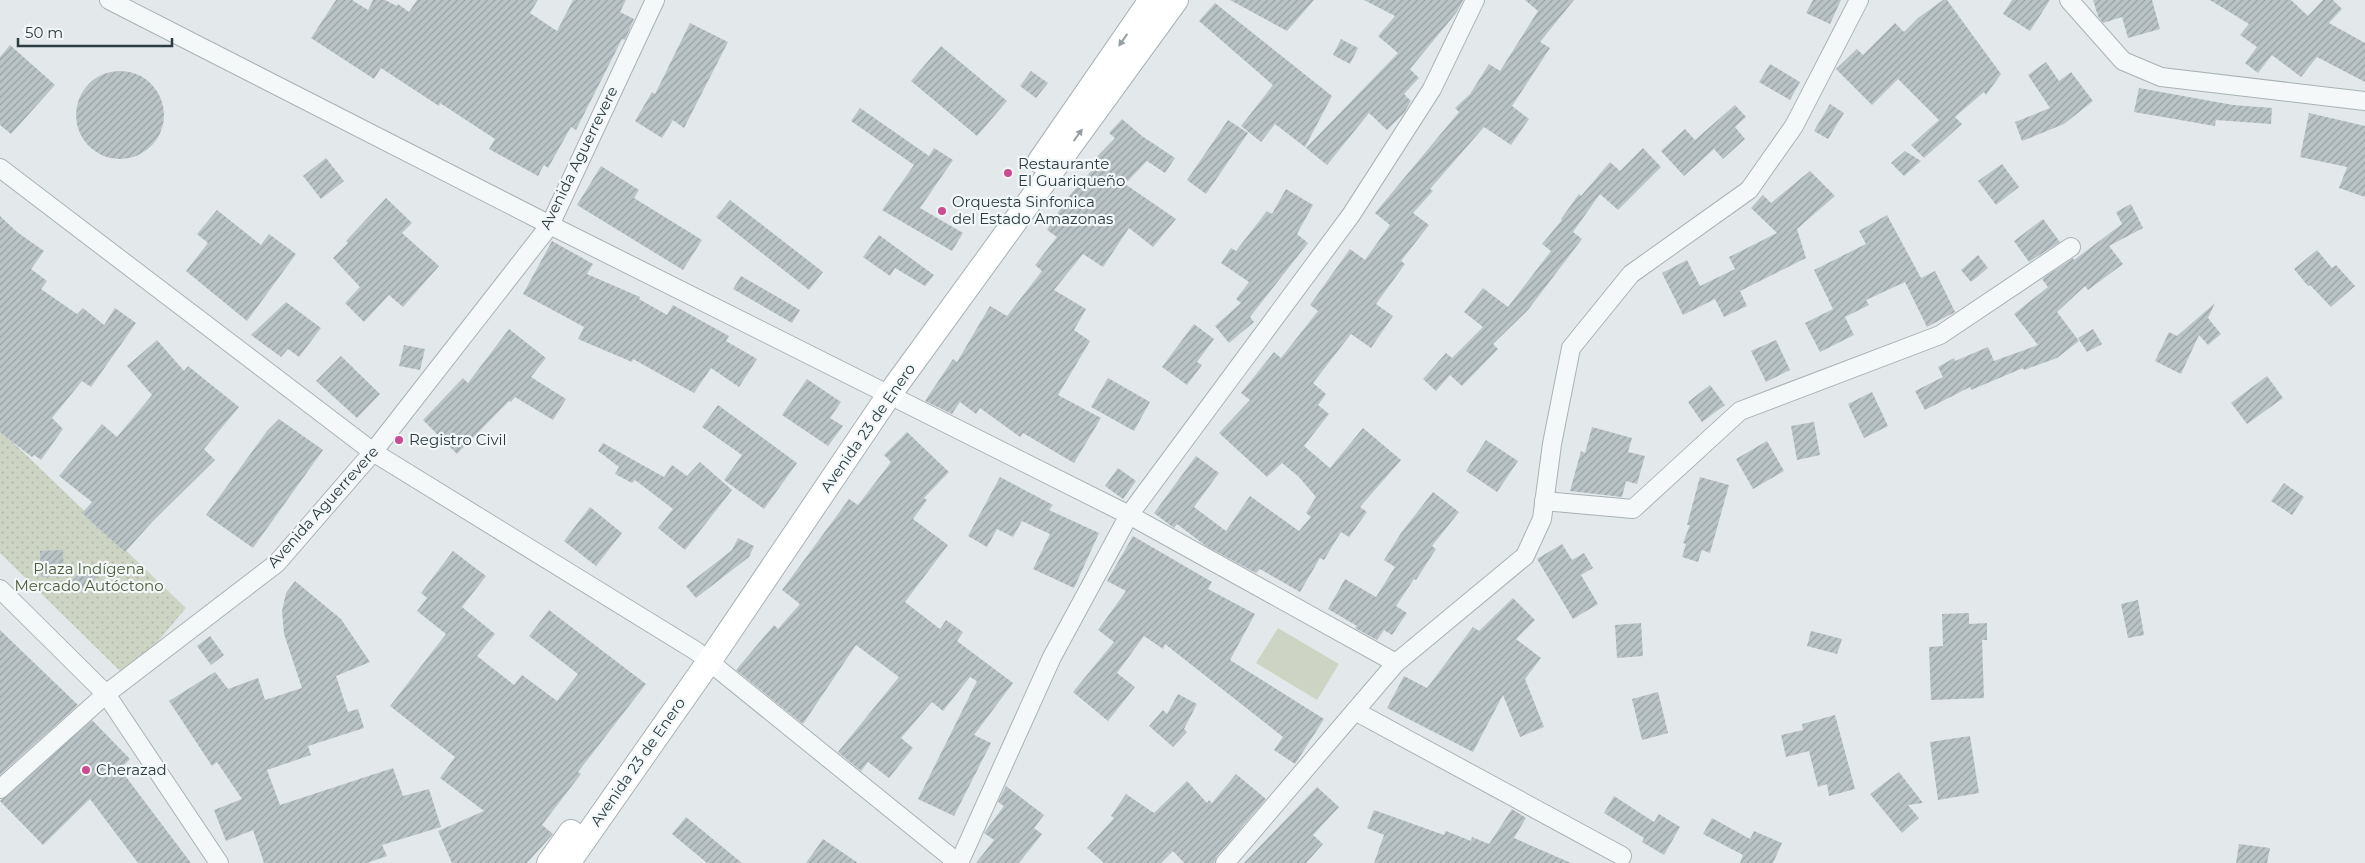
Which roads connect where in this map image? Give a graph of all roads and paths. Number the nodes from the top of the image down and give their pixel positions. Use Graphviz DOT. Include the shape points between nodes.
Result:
graph roads {
  1 [pos="109,0"];
  2 [pos="655,0"];
  3 [pos="1151,0"];
  4 [pos="1176,0"];
  5 [pos="1475,0"];
  6 [pos="1859,0"];
  7 [pos="2069,0"];
  8 [pos="2365,101"];
  9 [pos="0,168"];
  10 [pos="550,225"];
  11 [pos="2071,247"];
  12 [pos="883,391"];
  13 [pos="373,452"];
  14 [pos="1544,501"];
  15 [pos="1129,515"];
  16 [pos="0,589"];
  17 [pos="702,657"];
  18 [pos="1396,663"];
  19 [pos="106,694"];
  20 [pos="1355,712"];
  21 [pos="0,789"];
  22 [pos="1622,856"];
  23 [pos="219,863"];
  24 [pos="549,863"];
  25 [pos="568,863"];
  26 [pos="958,863"];
  27 [pos="1224,863"];
  1 -- 10 [label="street"];
  2 -- 10 [label="street, Avenida Aguerrevere"];
  3 -- 12 [label="main road, Avenida 23 de Enero, one-way"];
  12 -- 4 [label="main road, Avenida 23 de Enero, one-way"];
  5 -- 15 [label="street" via="1432,89 1351,215"];
  6 -- 14 [label="street" via="1794,126 1749,190 1630,274 1570,348"];
  7 -- 8 [label="street" via="2123,61 2161,77"];
  9 -- 13 [label="street"];
  10 -- 12 [label="street"];
  10 -- 13 [label="street, Avenida Aguerrevere"];
  11 -- 14 [label="street" via="1940,335 1740,412 1633,510"];
  12 -- 15 [label="street"];
  12 -- 17 [label="main road, Avenida 23 de Enero"];
  13 -- 17 [label="street"];
  13 -- 19 [label="street, Avenida Aguerrevere" via="277,563"];
  14 -- 18 [label="street" via="1542,519 1525,556"];
  15 -- 18 [label="street"];
  15 -- 26 [label="street" via="1052,658"];
  16 -- 19 [label="street"];
  17 -- 24 [label="main road, Avenida 23 de Enero"];
  17 -- 25 [label="main road, Avenida 23 de Enero"];
  17 -- 26 [label="street"];
  18 -- 20 [label="street"];
  19 -- 21 [label="street, Avenida Aguerrevere"];
  19 -- 23 [label="street"];
  20 -- 22 [label="street"];
  20 -- 27 [label="street"];
}
